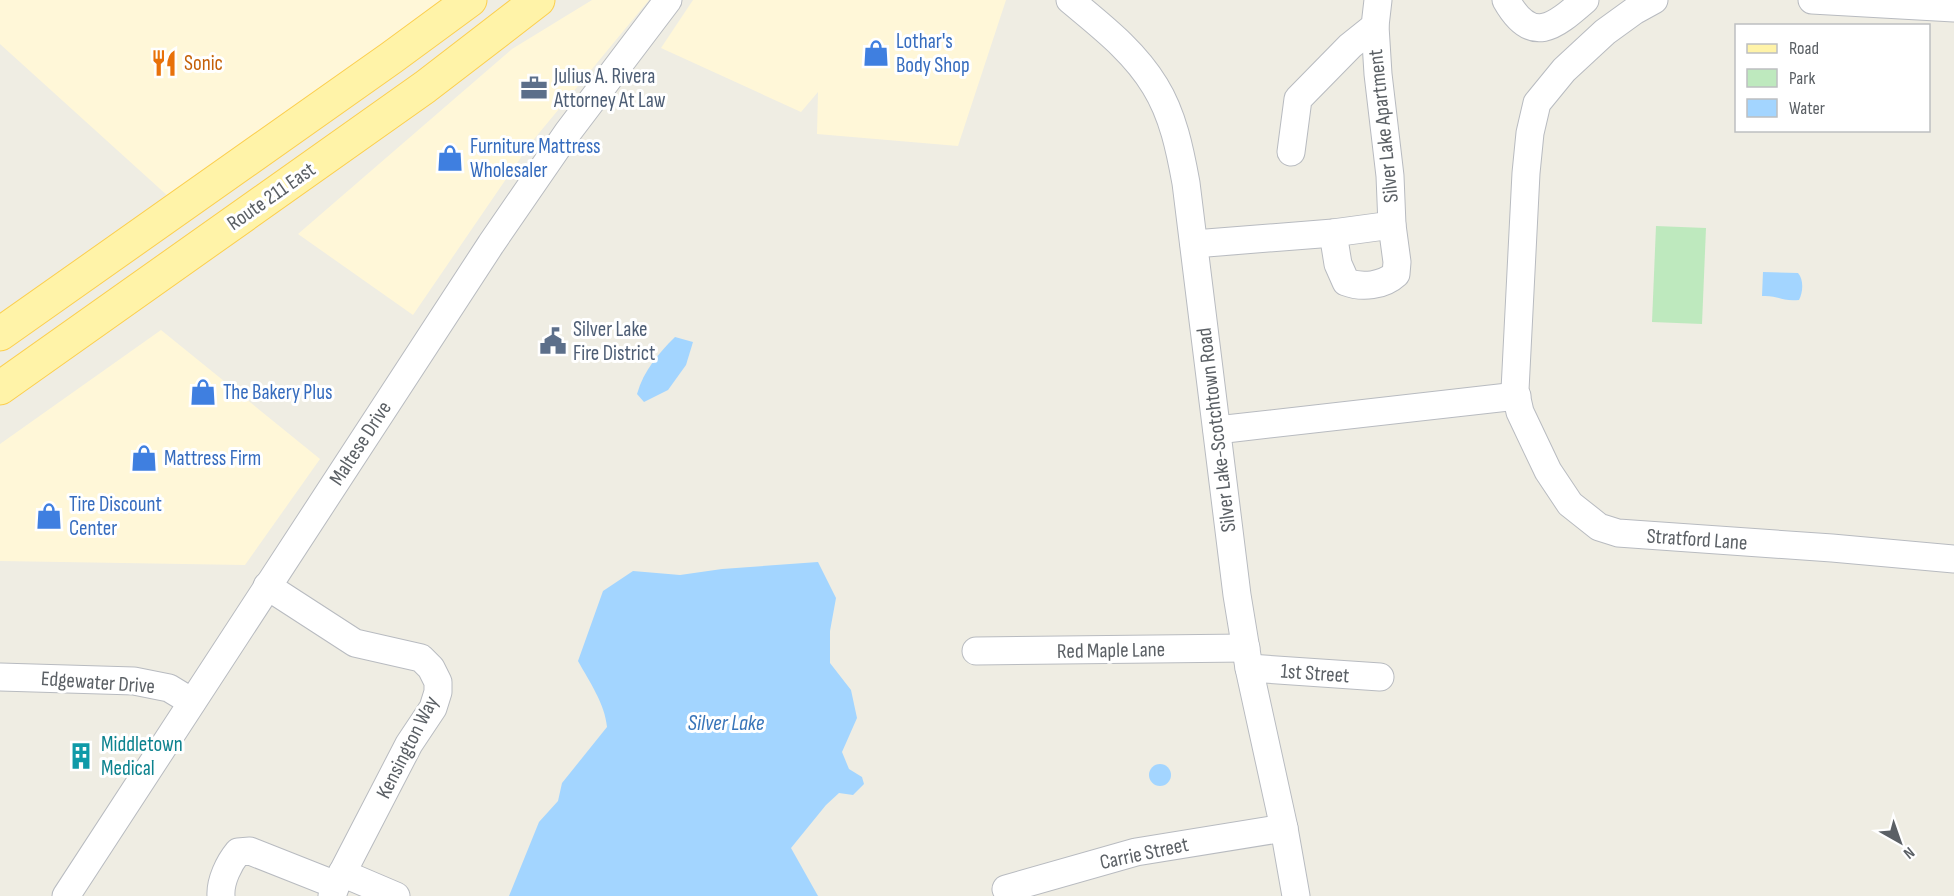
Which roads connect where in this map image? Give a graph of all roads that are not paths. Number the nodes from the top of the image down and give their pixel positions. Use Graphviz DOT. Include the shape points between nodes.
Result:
graph roads {
  1 [pos="470,0"];
  2 [pos="538,0"];
  3 [pos="668,0"];
  4 [pos="1070,0"];
  5 [pos="1506,0"];
  6 [pos="1585,0"];
  7 [pos="1654,0"];
  8 [pos="1812,0"];
  9 [pos="1954,8"];
  10 [pos="1377,13"];
  11 [pos="1291,152"];
  12 [pos="1392,225"];
  13 [pos="1332,233"];
  14 [pos="1194,244"];
  15 [pos="0,334"];
  16 [pos="2,384"];
  17 [pos="1517,396"];
  18 [pos="1217,430"];
  19 [pos="1954,559"];
  20 [pos="267,586"];
  21 [pos="976,651"];
  22 [pos="1248,658"];
  23 [pos="0,677"];
  24 [pos="1380,677"];
  25 [pos="192,702"];
  26 [pos="1284,828"];
  27 [pos="336,885"];
  28 [pos="1006,889"];
  29 [pos="66,896"];
  30 [pos="221,896"];
  31 [pos="396,896"];
  32 [pos="1296,896"];
  1 -- 15 [label="main road, Route 211 East"];
  2 -- 16 [label="main road, Route 211 East" via="425,87"];
  3 -- 20 [label="street, Maltese Drive" via="520,201"];
  4 -- 14 [label="street, Silver Lake-Scotchtown Road" via="1127,50 1163,101 1182,158"];
  5 -- 6 [label="street" via="1535,29 1545,28"];
  7 -- 17 [label="street, Stratford Lane" via="1605,32 1564,70 1537,103 1526,172"];
  8 -- 9 [label="street"];
  10 -- 11 [label="street, Silver Lake Apartment" via="1298,99"];
  10 -- 12 [label="street, Silver Lake Apartment" via="1378,74"];
  12 -- 13 [label="street, Silver Lake Apartment"];
  12 -- 13 [label="street, Silver Lake Apartment" via="1396,274 1388,281 1358,286 1346,282"];
  13 -- 14 [label="street, Silver Lake Apartment"];
  14 -- 18 [label="street, Silver Lake-Scotchtown Road"];
  17 -- 18 [label="street"];
  17 -- 19 [label="street, Stratford Lane" via="1520,412 1548,471 1570,504 1599,527 1618,533"];
  18 -- 22 [label="street, Silver Lake-Scotchtown Road"];
  20 -- 25 [label="street, Maltese Drive"];
  20 -- 27 [label="street, Kensington Way" via="356,643 421,658 438,682 432,708 409,744"];
  21 -- 22 [label="street, Red Maple Lane"];
  22 -- 24 [label="street, 1st Street"];
  22 -- 26 [label="street, Silver Lake-Scotchtown Road"];
  23 -- 25 [label="street, Edgewater Drive" via="134,681 169,688"];
  25 -- 29 [label="street, Maltese Drive"];
  26 -- 28 [label="street, Carrie Street" via="1136,852"];
  26 -- 32 [label="street, Silver Lake-Scotchtown Road"];
  27 -- 30 [label="street" via="250,851 238,852 220,889"];
  27 -- 31 [label="street"];
}
